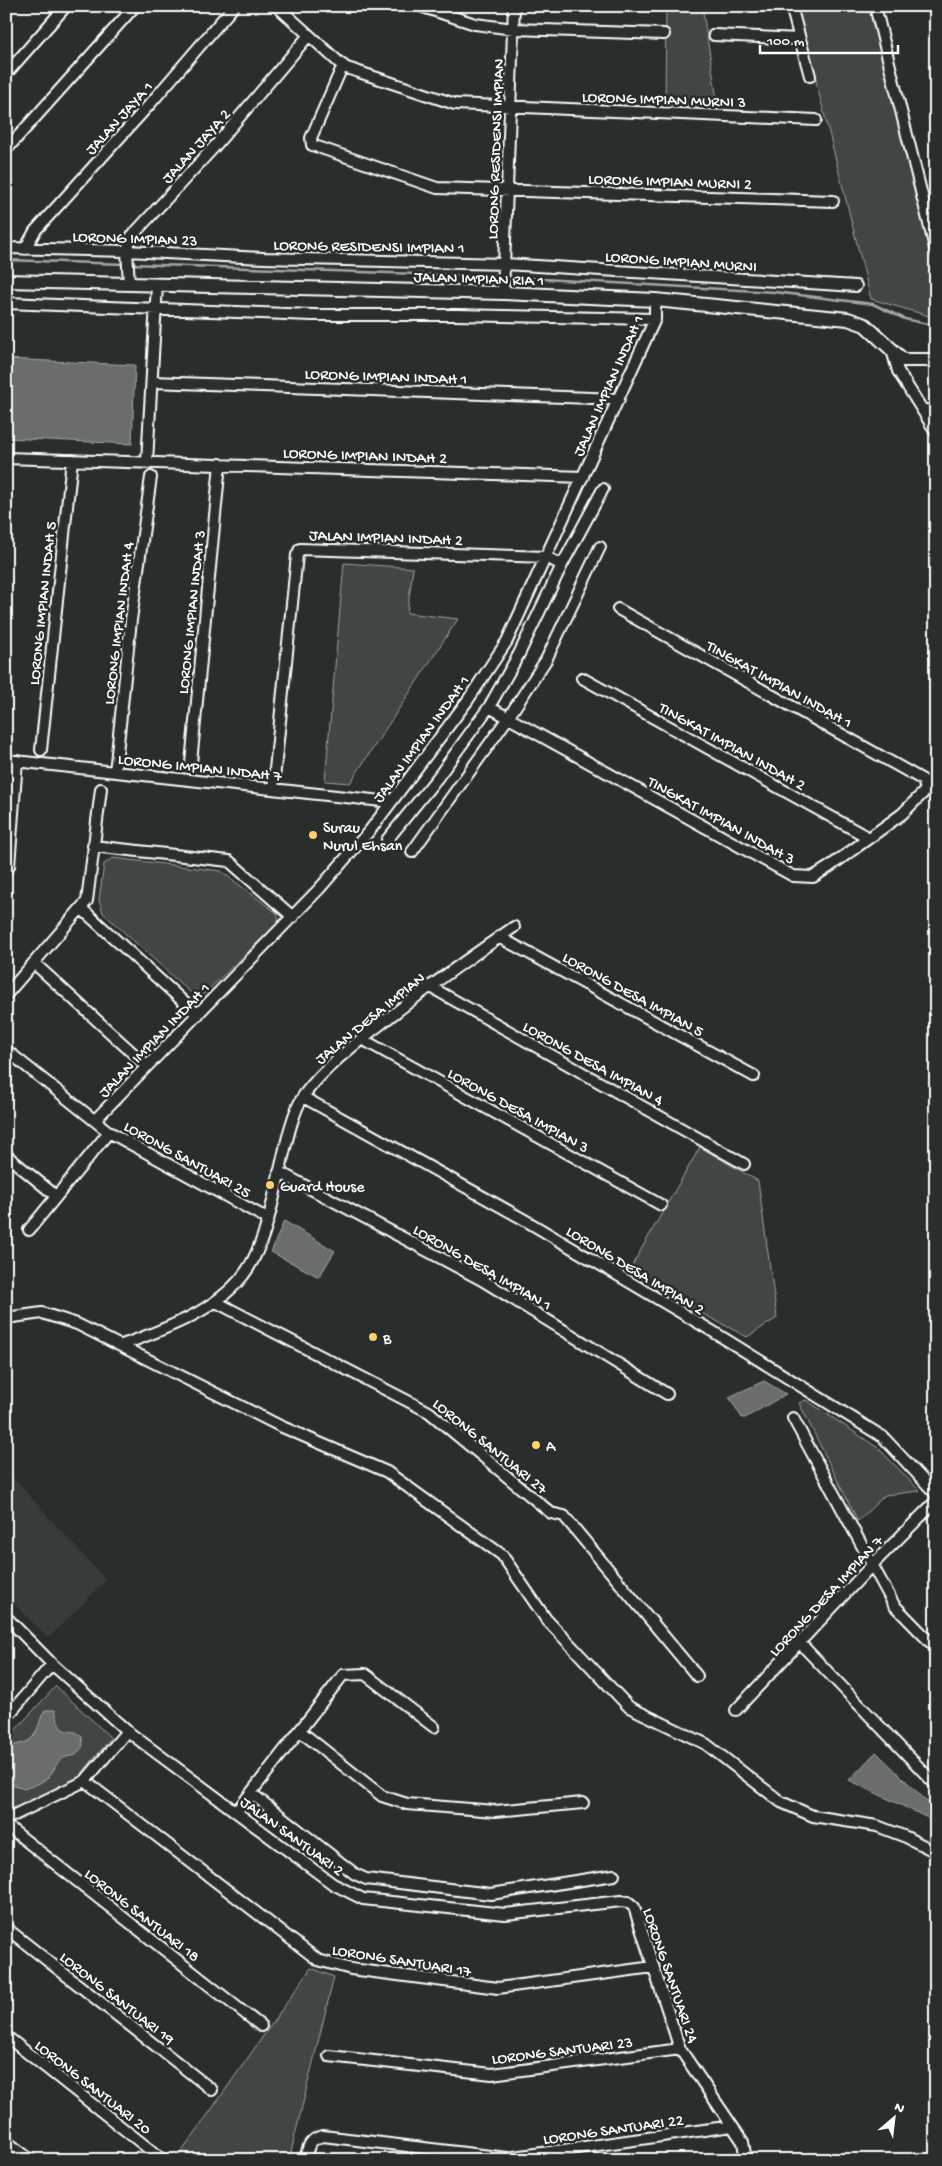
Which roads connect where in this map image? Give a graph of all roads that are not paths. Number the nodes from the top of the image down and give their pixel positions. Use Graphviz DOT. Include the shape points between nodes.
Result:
graph roads {
  1 [pos="66,6"];
  2 [pos="134,6"];
  3 [pos="234,6"];
  4 [pos="277,6"];
  5 [pos="420,6"];
  6 [pos="514,6"];
  7 [pos="791,6"];
  8 [pos="876,6"];
  9 [pos="514,29"];
  10 [pos="664,34"];
  11 [pos="309,35"];
  12 [pos="714,35"];
  13 [pos="800,39"];
  14 [pos="342,65"];
  15 [pos="6,74"];
  16 [pos="810,76"];
  17 [pos="510,107"];
  18 [pos="816,120"];
  19 [pos="6,150"];
  20 [pos="507,190"];
  21 [pos="832,201"];
  22 [pos="6,248"];
  23 [pos="935,248"];
  24 [pos="25,249"];
  25 [pos="127,256"];
  26 [pos="264,258"];
  27 [pos="504,267"];
  28 [pos="128,278"];
  29 [pos="6,281"];
  30 [pos="157,285"];
  31 [pos="856,286"];
  32 [pos="503,288"];
  33 [pos="656,300"];
  34 [pos="6,303"];
  35 [pos="155,310"];
  36 [pos="655,319"];
  37 [pos="892,350"];
  38 [pos="936,360"];
  39 [pos="152,382"];
  40 [pos="619,399"];
  41 [pos="931,411"];
  42 [pos="936,432"];
  43 [pos="6,458"];
  44 [pos="72,460"];
  45 [pos="147,462"];
  46 [pos="220,464"];
  47 [pos="151,477"];
  48 [pos="583,477"];
  49 [pos="603,489"];
  50 [pos="600,548"];
  51 [pos="546,557"];
  52 [pos="562,565"];
  53 [pos="618,609"];
  54 [pos="582,678"];
  55 [pos="489,707"];
  56 [pos="508,718"];
  57 [pos="41,750"];
  58 [pos="12,760"];
  59 [pos="191,762"];
  60 [pos="115,772"];
  61 [pos="926,785"];
  62 [pos="100,789"];
  63 [pos="273,789"];
  64 [pos="391,802"];
  65 [pos="869,838"];
  66 [pos="387,840"];
  67 [pos="93,846"];
  68 [pos="412,852"];
  69 [pos="6,870"];
  70 [pos="81,908"];
  71 [pos="293,917"];
  72 [pos="514,927"];
  73 [pos="499,937"];
  74 [pos="34,963"];
  75 [pos="429,986"];
  76 [pos="6,995"];
  77 [pos="198,1015"];
  78 [pos="362,1038"];
  79 [pos="6,1050"];
  80 [pos="147,1066"];
  81 [pos="754,1076"];
  82 [pos="303,1097"];
  83 [pos="95,1120"];
  84 [pos="109,1132"];
  85 [pos="6,1155"];
  86 [pos="744,1164"];
  87 [pos="280,1172"];
  88 [pos="56,1196"];
  89 [pos="661,1205"];
  90 [pos="268,1219"];
  91 [pos="29,1230"];
  92 [pos="216,1302"];
  93 [pos="6,1318"];
  94 [pos="122,1346"];
  95 [pos="668,1394"];
  96 [pos="793,1418"];
  97 [pos="936,1494"];
  98 [pos="936,1501"];
  99 [pos="872,1565"];
  100 [pos="6,1616"];
  101 [pos="800,1643"];
  102 [pos="936,1648"];
  103 [pos="52,1664"];
  104 [pos="696,1676"];
  105 [pos="736,1710"];
  106 [pos="7,1714"];
  107 [pos="434,1727"];
  108 [pos="300,1730"];
  109 [pos="127,1731"];
  110 [pos="85,1781"];
  111 [pos="936,1785"];
  112 [pos="251,1793"];
  113 [pos="582,1803"];
  114 [pos="236,1812"];
  115 [pos="6,1819"];
  116 [pos="6,1825"];
  117 [pos="936,1852"];
  118 [pos="614,1875"];
  119 [pos="628,1902"];
  120 [pos="6,1928"];
  121 [pos="653,1967"];
  122 [pos="261,2026"];
  123 [pos="6,2036"];
  124 [pos="680,2049"];
  125 [pos="328,2056"];
  126 [pos="212,2090"];
  127 [pos="732,2126"];
  128 [pos="6,2141"];
  129 [pos="31,2160"];
  130 [pos="163,2160"];
  131 [pos="305,2160"];
  132 [pos="746,2160"];
  1 -- 15 [label="street"];
  2 -- 19 [label="street"];
  3 -- 24 [label="street, JALAN JAYA 1" via="35,231"];
  4 -- 11 [label="street"];
  5 -- 9 [label="street" via="475,24"];
  6 -- 9 [label="street, LORONG RESIDENSI IMPIAN"];
  7 -- 13 [label="street"];
  8 -- 23 [label="street"];
  9 -- 10 [label="street"];
  9 -- 17 [label="street, LORONG RESIDENSI IMPIAN"];
  11 -- 14 [label="street"];
  11 -- 25 [label="street, JALAN JAYA 2" via="215,146 131,237"];
  12 -- 13 [label="street"];
  13 -- 16 [label="street"];
  14 -- 17 [label="street, LORONG IMPIAN MURNI 3" via="455,104"];
  14 -- 20 [label="street, LORONG IMPIAN MURNI 2" via="311,138 312,145 437,188"];
  17 -- 18 [label="street, LORONG IMPIAN MURNI 3"];
  17 -- 20 [label="street, LORONG RESIDENSI IMPIAN"];
  20 -- 21 [label="street, LORONG IMPIAN MURNI 2"];
  20 -- 27 [label="street, LORONG RESIDENSI IMPIAN"];
  22 -- 24 [label="street, LORONG IMPIAN 23"];
  24 -- 25 [label="street, LORONG IMPIAN 23"];
  25 -- 26 [label="street, LORONG IMPIAN 23"];
  25 -- 28 [label="street, JALAN JAYA 2"];
  26 -- 27 [label="street, LORONG RESIDENSI IMPIAN 1"];
  27 -- 31 [label="street, LORONG IMPIAN MURNI"];
  27 -- 32 [label="street, LORONG RESIDENSI IMPIAN"];
  28 -- 29 [label="street, JALAN IMPIAN RIA 1"];
  28 -- 30 [label="street, JALAN IMPIAN RIA 1"];
  30 -- 32 [label="street, JALAN IMPIAN RIA 1"];
  30 -- 35 [label="street"];
  32 -- 33 [label="street, JALAN IMPIAN RIA 1"];
  33 -- 36 [label="street, JALAN IMPIAN INDAH 1"];
  33 -- 37 [label="street, JALAN IMPIAN RIA 1" via="848,319 865,325"];
  34 -- 35 [label="street"];
  35 -- 36 [label="street" via="312,316 457,314"];
  35 -- 39 [label="street"];
  36 -- 40 [label="street, JALAN IMPIAN INDAH 1"];
  37 -- 38 [label="street, JALAN IMPIAN RIA 1" via="903,360"];
  37 -- 41 [label="street" via="898,371"];
  39 -- 40 [label="street, LORONG IMPIAN INDAH 1"];
  39 -- 45 [label="street"];
  40 -- 48 [label="street, JALAN IMPIAN INDAH 1"];
  41 -- 42 [label="street"];
  43 -- 44 [label="street, LORONG IMPIAN INDAH 2"];
  44 -- 45 [label="street, LORONG IMPIAN INDAH 2"];
  44 -- 57 [label="street, LORONG IMPIAN INDAH 5"];
  45 -- 46 [label="street, LORONG IMPIAN INDAH 2"];
  46 -- 48 [label="street, LORONG IMPIAN INDAH 2"];
  46 -- 59 [label="street, LORONG IMPIAN INDAH 3"];
  47 -- 60 [label="street, LORONG IMPIAN INDAH 4" via="131,620"];
  48 -- 51 [label="street, JALAN IMPIAN INDAH 1"];
  49 -- 52 [label="street"];
  50 -- 56 [label="street" via="546,660"];
  51 -- 52 [label="street, JALAN IMPIAN INDAH 2"];
  51 -- 63 [label="street, JALAN IMPIAN INDAH 2" via="300,549"];
  51 -- 64 [label="street, JALAN IMPIAN INDAH 1" via="507,641 468,700"];
  52 -- 55 [label="street"];
  53 -- 61 [label="street, TINGKAT IMPIAN INDAH 1" via="923,780"];
  54 -- 65 [label="street, TINGKAT IMPIAN INDAH 2"];
  55 -- 56 [label="street, TINGKAT IMPIAN INDAH 3"];
  55 -- 66 [label="street"];
  56 -- 65 [label="street, TINGKAT IMPIAN INDAH 3" via="793,876 813,878"];
  56 -- 68 [label="street"];
  58 -- 60 [label="street, LORONG IMPIAN INDAH 7"];
  58 -- 69 [label="street" via="9,866"];
  60 -- 63 [label="street, LORONG IMPIAN INDAH 7"];
  61 -- 65 [label="street, TINGKAT IMPIAN INDAH 3" via="926,790 902,814"];
  62 -- 67 [label="street"];
  63 -- 64 [label="street, LORONG IMPIAN INDAH 7"];
  64 -- 71 [label="street, JALAN IMPIAN INDAH 1"];
  67 -- 70 [label="street" via="87,901"];
  67 -- 71 [label="street" via="229,861"];
  70 -- 74 [label="street"];
  70 -- 77 [label="street"];
  71 -- 77 [label="street, JALAN IMPIAN INDAH 1"];
  72 -- 73 [label="street, JALAN DESA IMPIAN"];
  73 -- 75 [label="street, JALAN DESA IMPIAN"];
  73 -- 81 [label="street, LORONG DESA IMPIAN 5"];
  74 -- 76 [label="street"];
  74 -- 80 [label="street"];
  75 -- 78 [label="street, JALAN DESA IMPIAN"];
  75 -- 86 [label="street, LORONG DESA IMPIAN 4"];
  77 -- 80 [label="street, JALAN IMPIAN INDAH 1"];
  78 -- 82 [label="street, JALAN DESA IMPIAN" via="318,1078"];
  78 -- 89 [label="street, LORONG DESA IMPIAN 3"];
  79 -- 83 [label="street, LORONG SANTUARI 25"];
  80 -- 83 [label="street, JALAN IMPIAN INDAH 1"];
  82 -- 87 [label="street, JALAN DESA IMPIAN" via="287,1138"];
  82 -- 97 [label="street, LORONG DESA IMPIAN 2" via="539,1229 883,1437"];
  83 -- 84 [label="street, LORONG SANTUARI 25"];
  84 -- 88 [label="street"];
  84 -- 90 [label="street, LORONG SANTUARI 25"];
  85 -- 88 [label="street"];
  87 -- 90 [label="street, JALAN DESA IMPIAN"];
  87 -- 95 [label="street, LORONG DESA IMPIAN 1" via="482,1280"];
  88 -- 91 [label="street"];
  90 -- 92 [label="street, JALAN DESA IMPIAN" via="252,1262"];
  92 -- 94 [label="street"];
  92 -- 104 [label="street, LORONG SANTUARI 27" via="429,1412 551,1513 564,1516"];
  93 -- 94 [label="street" via="42,1312 77,1324"];
  94 -- 117 [label="street" via="280,1426 386,1472 502,1555 546,1619 629,1707 706,1744 782,1802 813,1816 877,1826 906,1836"];
  96 -- 99 [label="street"];
  98 -- 99 [label="street, LORONG DESA IMPIAN 7"];
  99 -- 101 [label="street, LORONG DESA IMPIAN 7"];
  99 -- 102 [label="street" via="894,1605"];
  100 -- 103 [label="street, JALAN SANTUARI 2"];
  101 -- 105 [label="street, LORONG DESA IMPIAN 7"];
  101 -- 111 [label="street"];
  103 -- 106 [label="street"];
  103 -- 109 [label="street, JALAN SANTUARI 2"];
  107 -- 108 [label="street" via="365,1674 351,1674 343,1675"];
  108 -- 112 [label="street"];
  108 -- 113 [label="street" via="382,1796 394,1801 495,1811"];
  109 -- 110 [label="street"];
  109 -- 114 [label="street, JALAN SANTUARI 2"];
  110 -- 115 [label="street"];
  110 -- 121 [label="street, LORONG SANTUARI 17" via="318,1960 351,1969 498,1988"];
  112 -- 114 [label="street"];
  112 -- 118 [label="street" via="366,1880 491,1894"];
  114 -- 119 [label="street, JALAN SANTUARI 2" via="333,1884 363,1899 505,1914"];
  116 -- 122 [label="street, LORONG SANTUARI 18"];
  119 -- 121 [label="street, LORONG SANTUARI 24" via="634,1907"];
  120 -- 126 [label="street, LORONG SANTUARI 19"];
  121 -- 124 [label="street, LORONG SANTUARI 24"];
  123 -- 130 [label="street, LORONG SANTUARI 20"];
  124 -- 125 [label="street, LORONG SANTUARI 23" via="492,2074"];
  124 -- 127 [label="street, LORONG SANTUARI 24"];
  127 -- 131 [label="street, LORONG SANTUARI 22" via="507,2158 323,2136 311,2142"];
  127 -- 132 [label="street, LORONG SANTUARI 24" via="744,2142"];
  128 -- 129 [label="street"];
}
